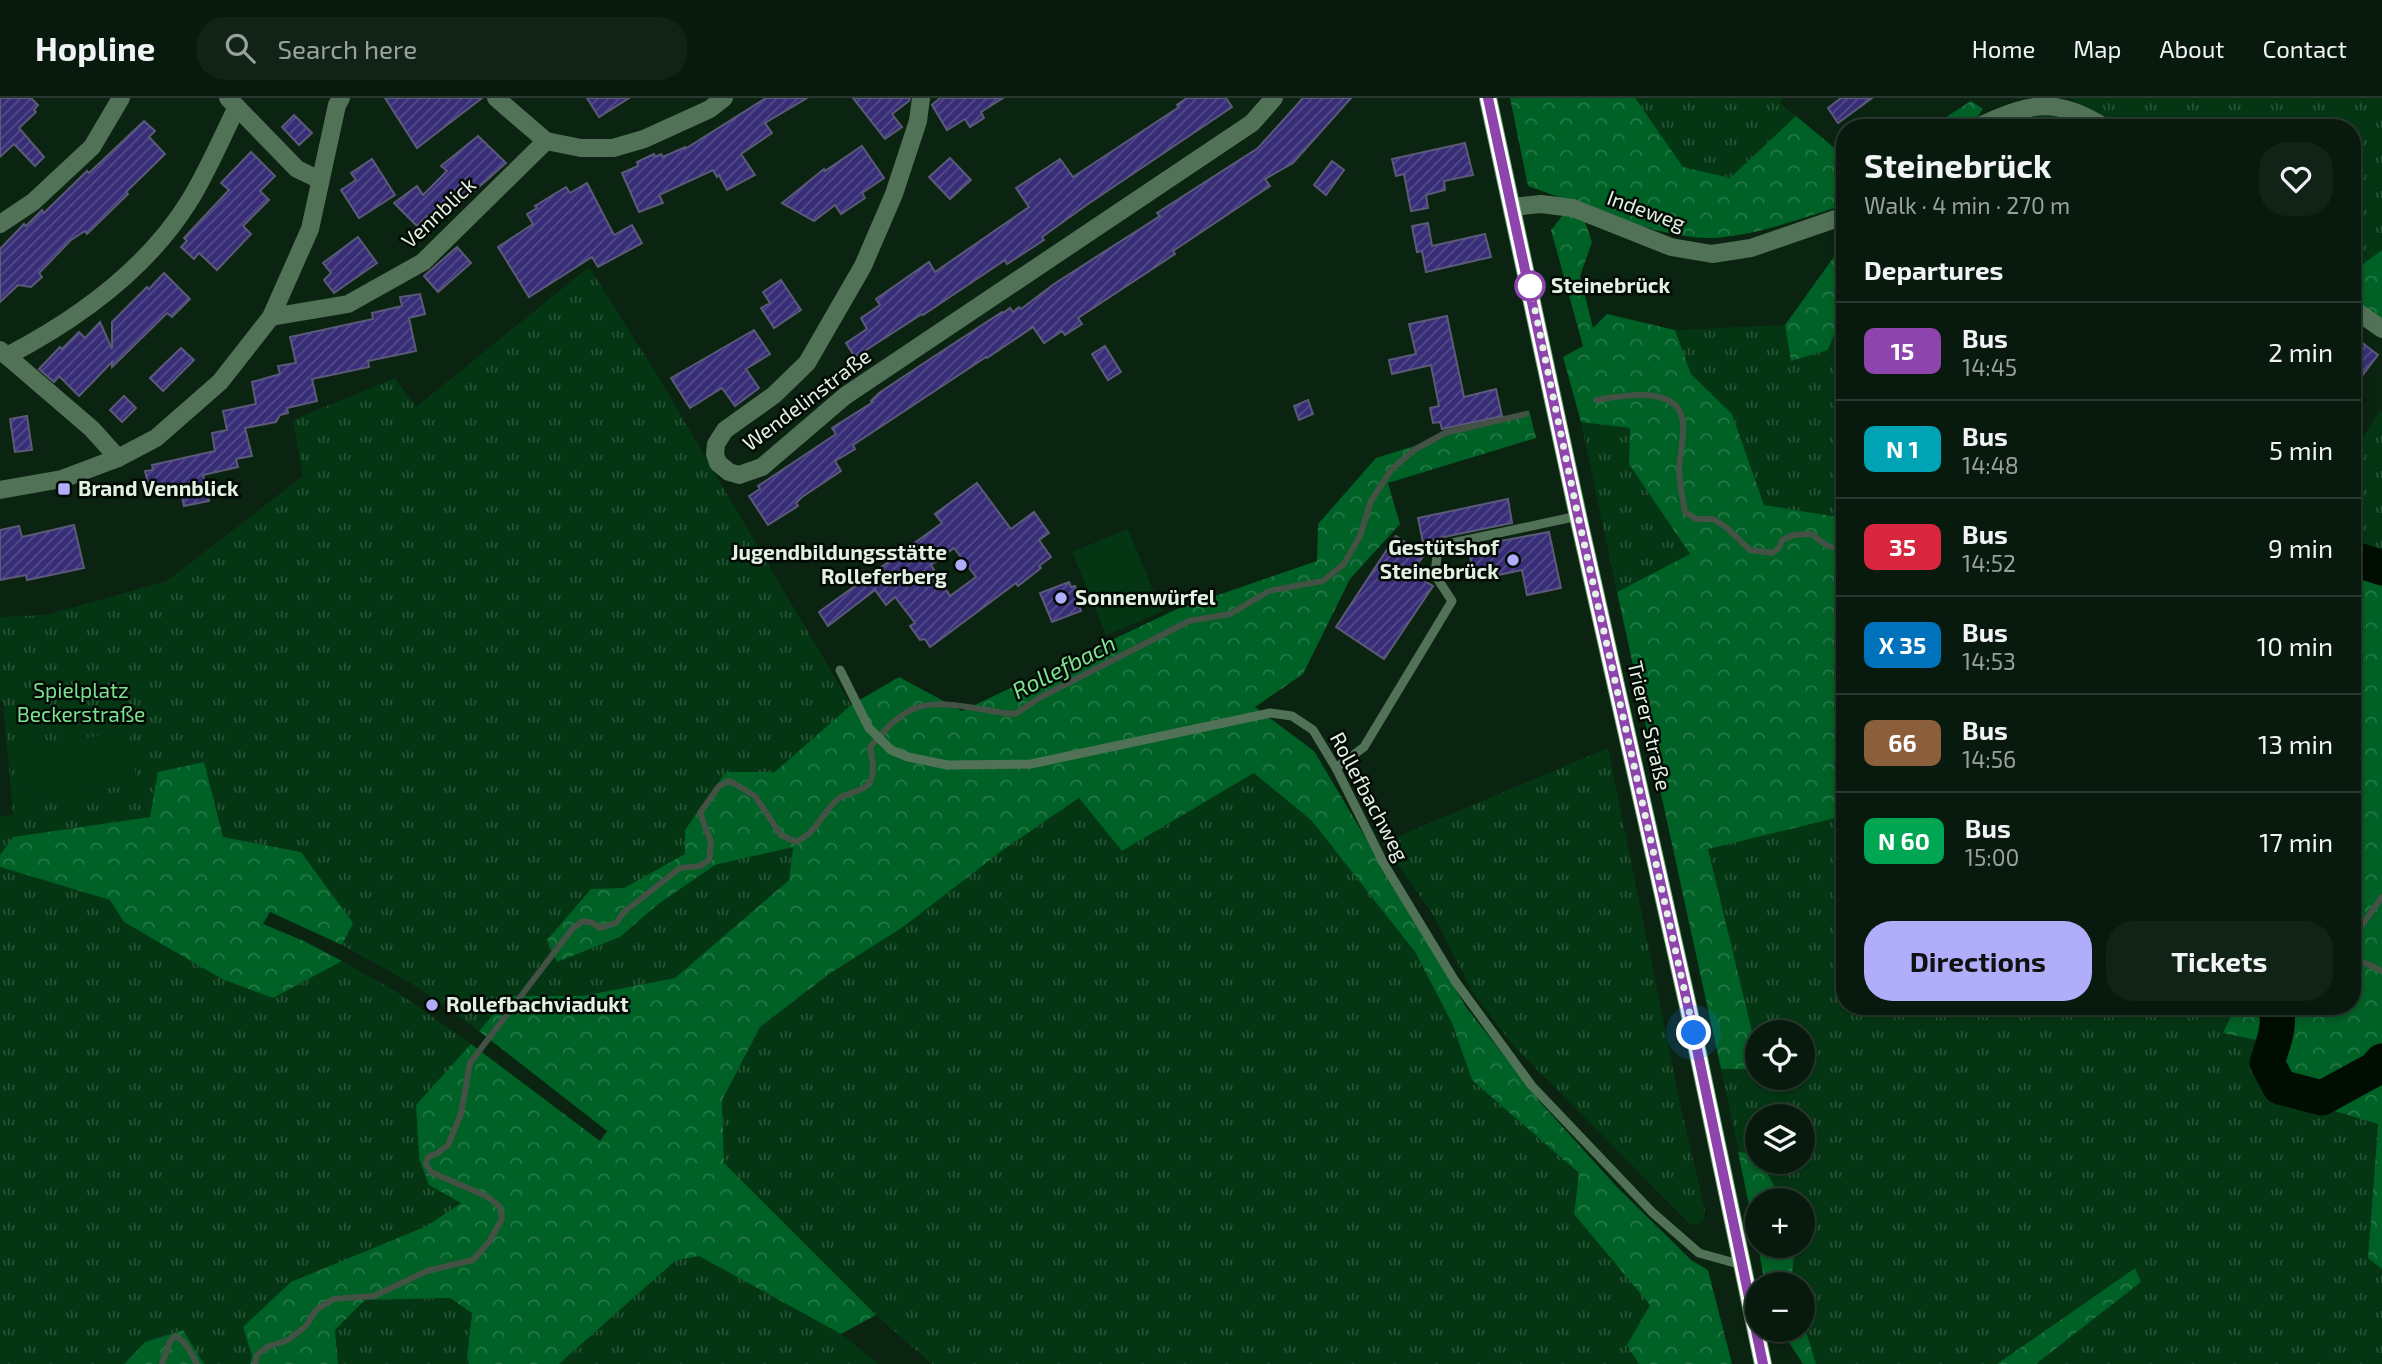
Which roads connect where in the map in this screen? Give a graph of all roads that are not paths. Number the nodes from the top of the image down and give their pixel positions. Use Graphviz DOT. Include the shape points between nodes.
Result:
graph roads {
  1 [pos="121,98"];
  2 [pos="341,98"];
  3 [pos="496,98"];
  4 [pos="724,98"];
  5 [pos="921,98"];
  6 [pos="1274,98"];
  7 [pos="1488,98"];
  8 [pos="233,103"];
  9 [pos="1994,119"];
  10 [pos="2095,119"];
  11 [pos="546,141"];
  12 [pos="320,180"];
  13 [pos="1513,207"];
  14 [pos="1836,219"];
  15 [pos="0,224"];
  16 [pos="2361,314"];
  17 [pos="271,317"];
  18 [pos="2382,329"];
  19 [pos="3,353"];
  20 [pos="118,458"];
  21 [pos="0,490"];
  22 [pos="1578,516"];
  23 [pos="840,670"];
  24 [pos="1336,768"];
  25 [pos="1744,1265"];
  26 [pos="1763,1364"];
  1 -- 15 [label="street" via="92,147 33,202"];
  2 -- 12 [label="street"];
  3 -- 11 [label="street"];
  4 -- 11 [label="street" via="644,139 613,148"];
  5 -- 6 [label="street, Wendelinstraße" via="894,194 863,266 807,363 720,437 715,454 729,472 739,475 762,467 845,396 1252,123"];
  7 -- 13 [label="main road, Trierer Straße"];
  8 -- 12 [label="street" via="297,169"];
  8 -- 19 [label="street" via="189,202 152,252 88,307 46,335"];
  9 -- 10 [label="street" via="2034,103 2057,102"];
  11 -- 17 [label="street, Vennblick" via="423,262 348,304"];
  12 -- 17 [label="street" via="310,229"];
  13 -- 14 [label="street, Indeweg" via="1573,208 1671,247 1712,254 1751,248"];
  13 -- 22 [label="main road, Trierer Straße"];
  16 -- 18 [label="street"];
  17 -- 20 [label="street" via="220,383 156,438"];
  19 -- 20 [label="street" via="92,429"];
  20 -- 21 [label="street" via="62,479"];
  22 -- 24 [label="lane" via="1437,546 1435,575 1452,601 1364,747"];
  22 -- 25 [label="main road, Trierer Straße"];
  23 -- 24 [label="lane, Rollefbachweg" via="869,728 891,750 947,765 1031,765 1270,713 1292,716 1312,730"];
  24 -- 25 [label="lane, Rollefbachweg" via="1384,864 1455,981 1532,1086 1652,1212 1699,1253"];
  25 -- 26 [label="main road, Trierer Straße"];
}
